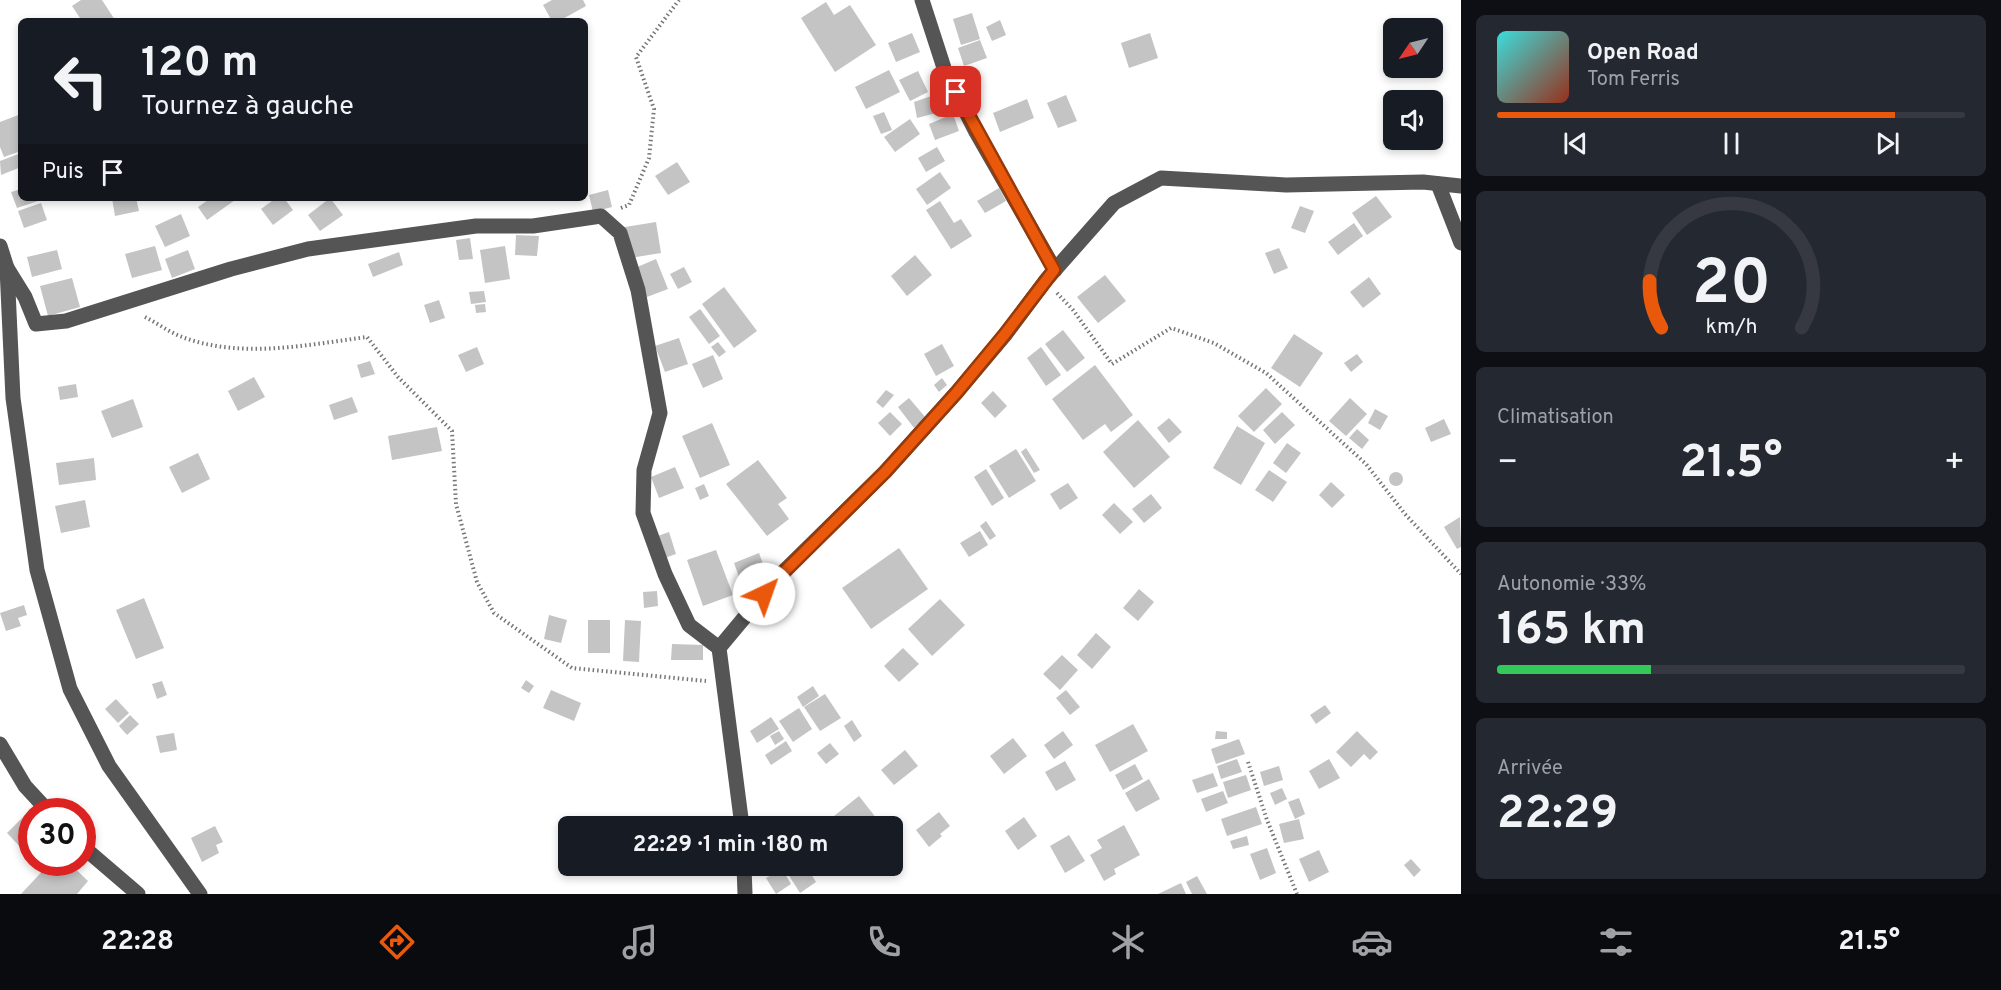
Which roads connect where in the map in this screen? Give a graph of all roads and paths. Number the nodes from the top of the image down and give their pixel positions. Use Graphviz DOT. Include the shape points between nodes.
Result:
graph roads {
  1 [pos="679,0"];
  2 [pos="922,0"];
  3 [pos="1438,184"];
  4 [pos="1461,186"];
  5 [pos="601,216"];
  6 [pos="1461,243"];
  7 [pos="0,246"];
  8 [pos="7,268"];
  9 [pos="1050,275"];
  10 [pos="121,303"];
  11 [pos="1461,574"];
  12 [pos="719,648"];
  13 [pos="725,682"];
  14 [pos="0,744"];
  15 [pos="1248,762"];
  16 [pos="36,798"];
  17 [pos="741,816"];
  18 [pos="96,858"];
  19 [pos="744,876"];
  20 [pos="138,894"];
  21 [pos="200,894"];
  22 [pos="745,894"];
  23 [pos="1296,894"];
  1 -- 5 [label="path" via="636,57 654,109 649,158 629,205"];
  2 -- 9 [label="street" via="945,71"];
  3 -- 4 [label="street"];
  3 -- 6 [label="street"];
  3 -- 9 [label="street" via="1286,185 1161,178 1114,203"];
  5 -- 10 [label="street" via="533,226 476,226 308,249"];
  5 -- 12 [label="street" via="620,233 638,290 660,413 644,470 643,513 689,625"];
  7 -- 8 [label="street"];
  8 -- 10 [label="street" via="36,324 66,321"];
  8 -- 21 [label="street" via="13,398 37,570 70,689 109,766"];
  9 -- 11 [label="path" via="1112,363 1171,328 1214,343 1266,373 1365,464"];
  9 -- 12 [label="street" via="950,400 885,472 780,576"];
  10 -- 13 [label="path" via="181,337 231,349 300,346 367,337 398,377 452,431 456,504 477,582 494,613 572,668"];
  12 -- 13 [label="street"];
  13 -- 17 [label="street"];
  14 -- 16 [label="street"];
  15 -- 23 [label="path"];
  18 -- 20 [label="street"];
  19 -- 22 [label="street"];
}
